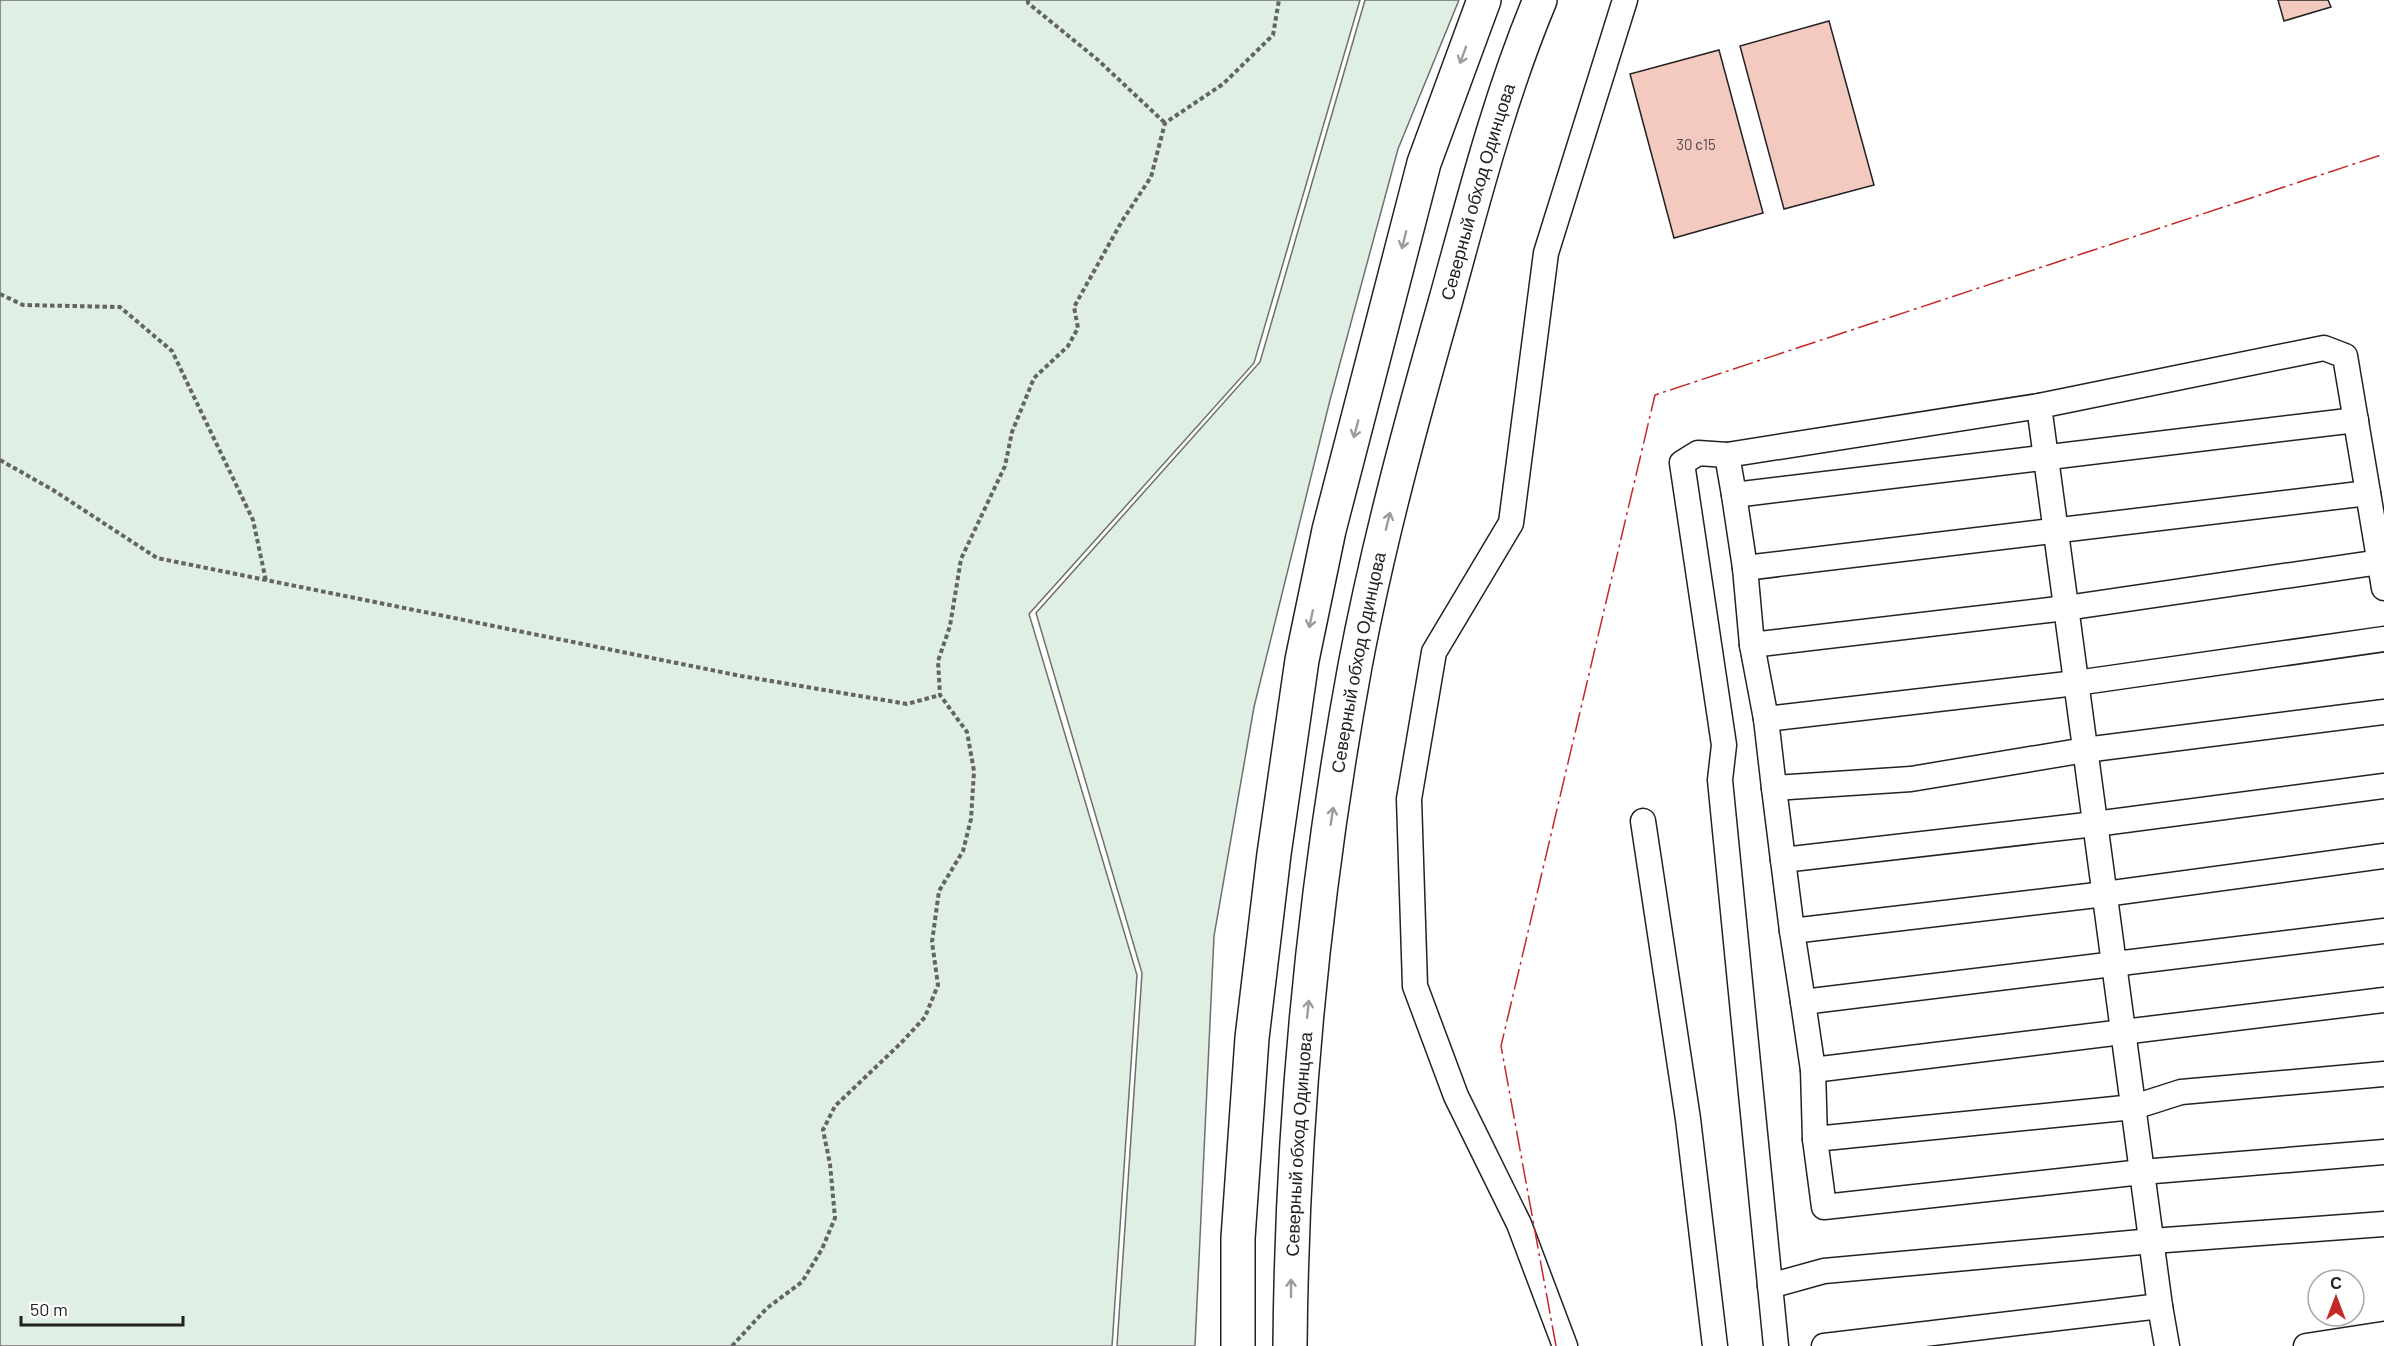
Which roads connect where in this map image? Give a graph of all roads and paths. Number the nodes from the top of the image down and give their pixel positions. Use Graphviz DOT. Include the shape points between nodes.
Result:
graph roads {
  1 [pos="1028,0"];
  2 [pos="1279,0"];
  3 [pos="1484,0"];
  4 [pos="1540,0"];
  5 [pos="1625,0"];
  6 [pos="1165,123"];
  7 [pos="0,294"];
  8 [pos="2039,406"];
  9 [pos="2356,420"];
  10 [pos="1727,455"];
  11 [pos="2045,455"];
  12 [pos="0,460"];
  13 [pos="2368,493"];
  14 [pos="1734,495"];
  15 [pos="2056,530"];
  16 [pos="2380,562"];
  17 [pos="1745,568"];
  18 [pos="266,581"];
  19 [pos="2384,588"];
  20 [pos="2066,608"];
  21 [pos="2384,639"];
  22 [pos="1752,645"];
  23 [pos="2076,683"];
  24 [pos="940,695"];
  25 [pos="2384,712"];
  26 [pos="1766,719"];
  27 [pos="2085,750"];
  28 [pos="2384,786"];
  29 [pos="1774,788"];
  30 [pos="1643,821"];
  31 [pos="2095,824"];
  32 [pos="2384,856"];
  33 [pos="1783,860"];
  34 [pos="2105,894"];
  35 [pos="1792,931"];
  36 [pos="2384,931"];
  37 [pos="2114,964"];
  38 [pos="2384,1000"];
  39 [pos="1803,1002"];
  40 [pos="2124,1033"];
  41 [pos="1813,1070"];
  42 [pos="2384,1074"];
  43 [pos="2134,1107"];
  44 [pos="1815,1139"];
  45 [pos="2384,1152"];
  46 [pos="2142,1172"];
  47 [pos="2384,1224"];
  48 [pos="2152,1241"];
  49 [pos="1770,1286"];
  50 [pos="2160,1306"];
  51 [pos="2384,1334"];
  52 [pos="732,1346"];
  53 [pos="1238,1346"];
  54 [pos="1290,1346"];
  55 [pos="1565,1346"];
  56 [pos="1715,1346"];
  57 [pos="1776,1346"];
  58 [pos="1824,1346"];
  59 [pos="2166,1346"];
  60 [pos="2306,1346"];
  1 -- 6 [label="path"];
  2 -- 6 [label="path" via="1273,35 1223,84"];
  3 -- 53 [label="highway, one-way" via="1424,163 1329,530 1302,660 1252,1038 1239,1238"];
  54 -- 4 [label="highway, Северный обход Одинцова, one-way" via="1291,1242 1305,1037 1325,857 1356,665 1422,384 1484,165"];
  5 -- 55 [label="street" via="1546,253 1511,523 1434,652 1409,800 1415,986 1456,1095 1519,1224"];
  6 -- 24 [label="path" via="1151,177 1074,307 1078,328 1068,346 1034,378 1012,432 1005,466 961,559 950,626 938,661"];
  7 -- 18 [label="path" via="23,304 120,307 172,351 253,520"];
  8 -- 9 [label="street" via="2325,348 2345,356"];
  8 -- 10 [label="street"];
  8 -- 11 [label="street"];
  9 -- 11 [label="street"];
  9 -- 13 [label="street"];
  10 -- 14 [label="street"];
  10 -- 49 [label="street" via="1698,453 1682,463 1724,745 1720,780"];
  11 -- 14 [label="street"];
  11 -- 15 [label="street"];
  12 -- 18 [label="path" via="157,558"];
  13 -- 15 [label="street"];
  13 -- 16 [label="street"];
  14 -- 17 [label="street"];
  15 -- 17 [label="street"];
  15 -- 20 [label="street"];
  16 -- 19 [label="street"];
  16 -- 20 [label="street"];
  17 -- 22 [label="street"];
  18 -- 24 [label="path" via="907,704"];
  20 -- 22 [label="street"];
  20 -- 23 [label="street"];
  21 -- 23 [label="street"];
  22 -- 26 [label="street"];
  23 -- 26 [label="street"];
  23 -- 27 [label="street"];
  24 -- 52 [label="path" via="967,732 974,771 971,819 963,851 939,891 932,942 938,985 925,1017 835,1106 823,1130 835,1218 822,1249 802,1282 767,1308"];
  25 -- 27 [label="street"];
  26 -- 29 [label="street"];
  27 -- 29 [label="street" via="1911,779"];
  27 -- 31 [label="street"];
  28 -- 31 [label="street"];
  29 -- 33 [label="street"];
  30 -- 56 [label="street" via="1688,1119"];
  31 -- 33 [label="street"];
  31 -- 34 [label="street"];
  32 -- 34 [label="street"];
  33 -- 35 [label="street"];
  34 -- 35 [label="street"];
  34 -- 37 [label="street"];
  35 -- 39 [label="street"];
  36 -- 37 [label="street"];
  37 -- 39 [label="street"];
  37 -- 40 [label="street"];
  38 -- 40 [label="street"];
  39 -- 41 [label="street"];
  40 -- 41 [label="street"];
  40 -- 43 [label="street"];
  41 -- 44 [label="street"];
  42 -- 43 [label="street" via="2181,1092"];
  43 -- 44 [label="street"];
  43 -- 46 [label="street"];
  44 -- 46 [label="street" via="1824,1207"];
  45 -- 46 [label="street"];
  46 -- 48 [label="street"];
  47 -- 48 [label="street"];
  48 -- 49 [label="street" via="1824,1271"];
  48 -- 50 [label="street"];
  49 -- 57 [label="street"];
  50 -- 58 [label="street"];
  50 -- 59 [label="street"];
  51 -- 60 [label="street"];
}
